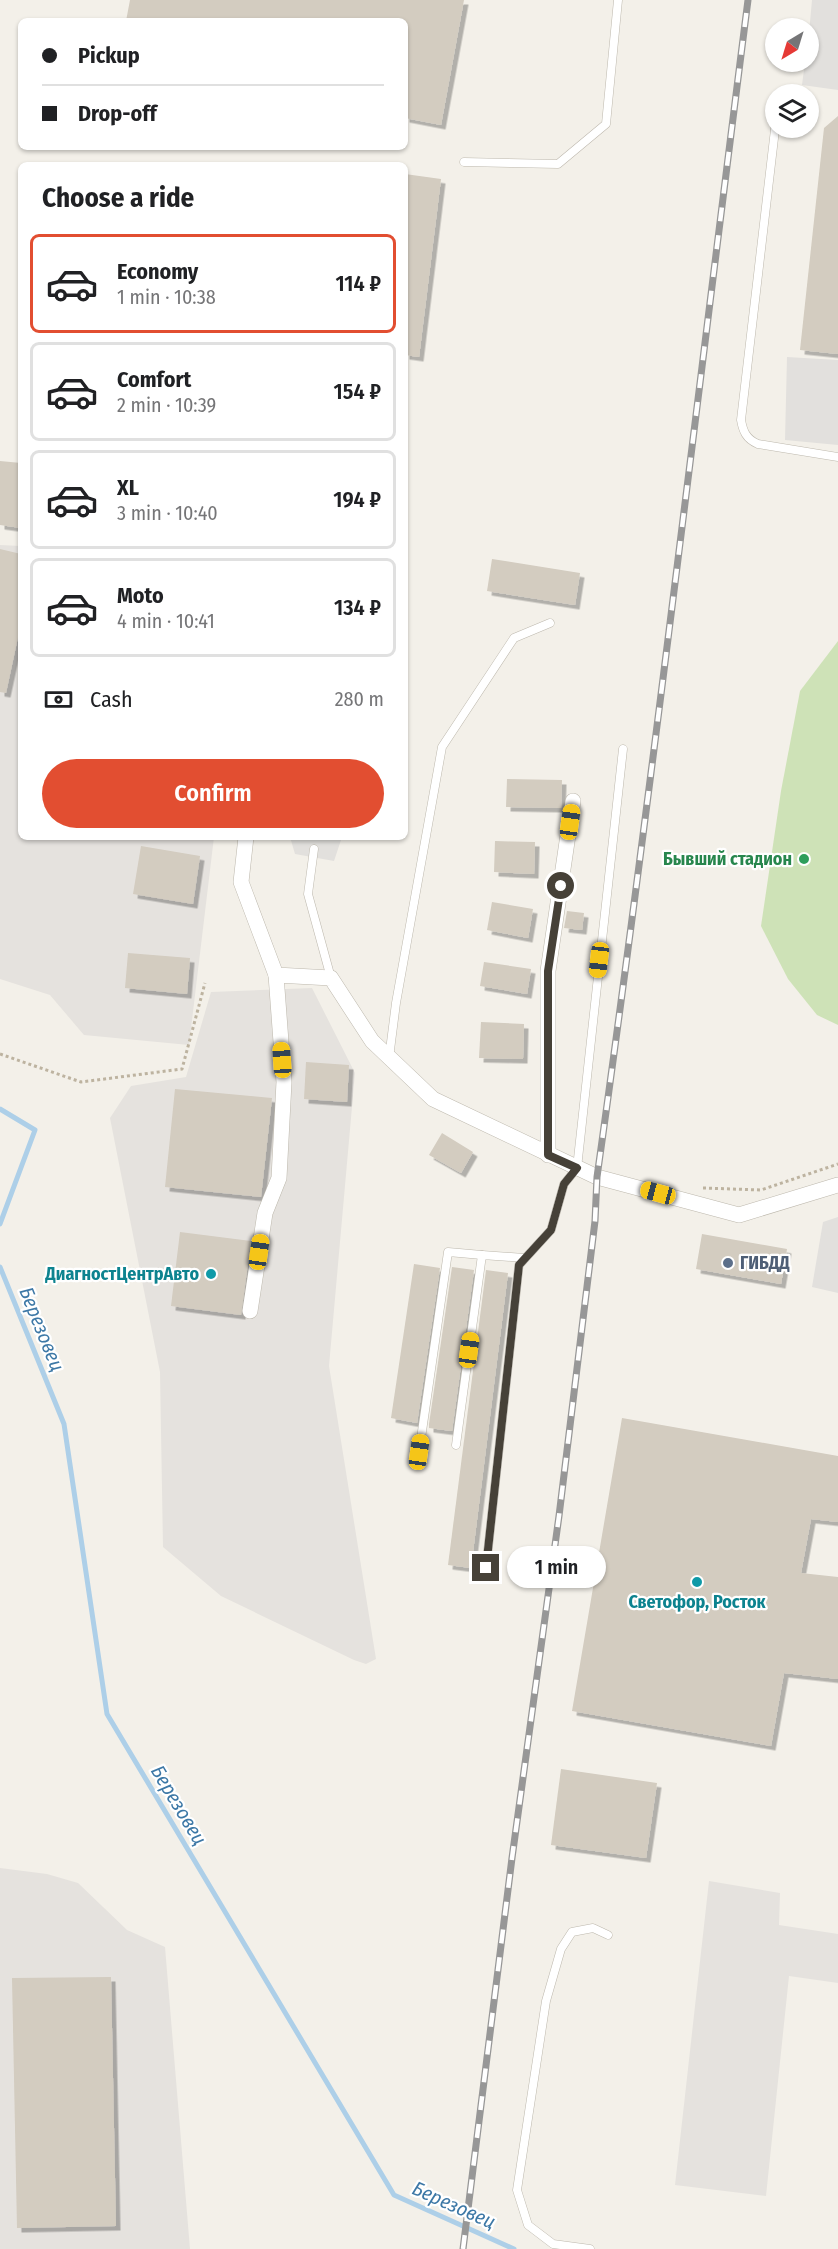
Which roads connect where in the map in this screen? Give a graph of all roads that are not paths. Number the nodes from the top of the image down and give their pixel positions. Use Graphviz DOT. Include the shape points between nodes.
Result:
graph roads {
  1 [pos="618,0"];
  2 [pos="774,138"];
  3 [pos="464,162"];
  4 [pos="838,457"];
  5 [pos="550,623"];
  6 [pos="623,749"];
  7 [pos="573,801"];
  8 [pos="246,840"];
  9 [pos="314,849"];
  10 [pos="276,975"];
  11 [pos="331,978"];
  12 [pos="389,1059"];
  13 [pos="548,1155"];
  14 [pos="577,1168"];
  15 [pos="838,1185"];
  16 [pos="482,1255"];
  17 [pos="524,1258"];
  18 [pos="250,1311"];
  19 [pos="456,1445"];
  20 [pos="419,1452"];
  21 [pos="486,1568"];
  22 [pos="608,1935"];
  23 [pos="590,2249"];
  1 -- 3 [label="lane" via="606,124 558,164"];
  2 -- 4 [label="lane" via="741,420 750,441"];
  5 -- 12 [label="lane" via="514,638 442,747"];
  6 -- 14 [label="lane"];
  7 -- 13 [label="street" via="548,971"];
  8 -- 10 [label="street" via="242,882"];
  9 -- 11 [label="lane" via="308,894"];
  10 -- 11 [label="street"];
  10 -- 18 [label="street" via="284,1082 279,1178 265,1213"];
  11 -- 12 [label="street" via="372,1041"];
  12 -- 13 [label="street" via="434,1099"];
  13 -- 14 [label="street"];
  14 -- 15 [label="street" via="597,1177 739,1215"];
  14 -- 17 [label="lane" via="564,1184 551,1230"];
  16 -- 17 [label="lane"];
  16 -- 19 [label="lane"];
  16 -- 20 [label="lane" via="448,1252"];
  17 -- 21 [label="lane" via="519,1265"];
  22 -- 23 [label="lane" via="593,1928 572,1932 561,1949 546,2001 517,2190 528,2225 553,2244"];
}
